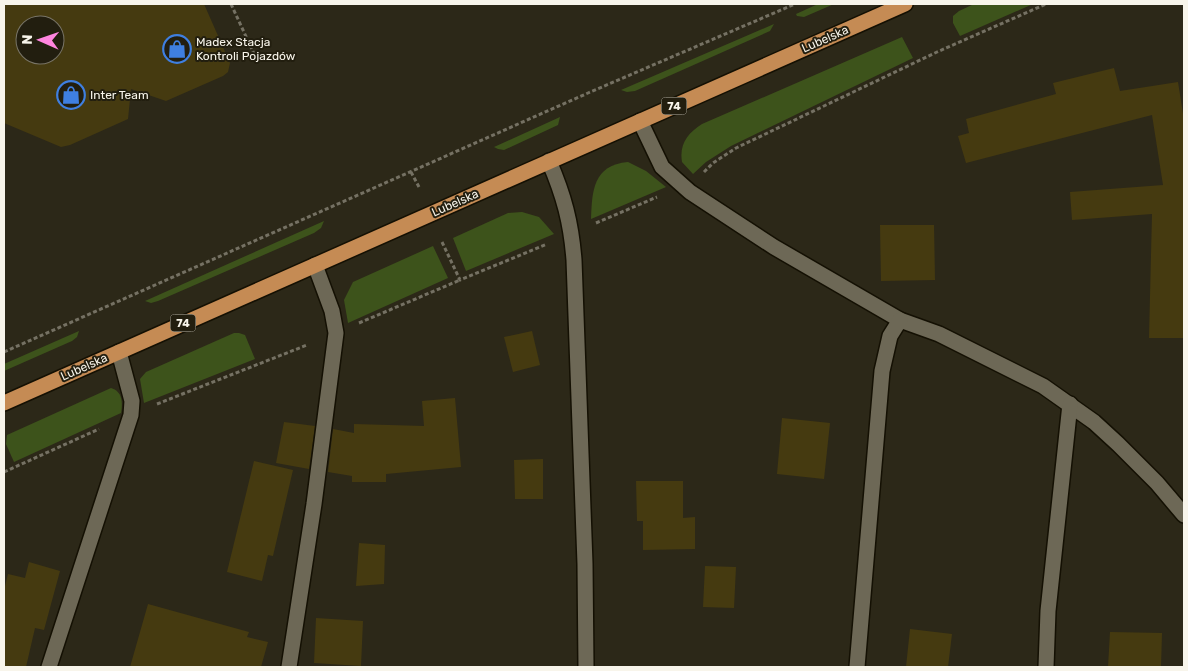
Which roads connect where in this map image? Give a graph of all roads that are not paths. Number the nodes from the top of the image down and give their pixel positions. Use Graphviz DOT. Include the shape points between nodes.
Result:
graph roads {
  1 [pos="906,4"];
  2 [pos="640,121"];
  3 [pos="549,161"];
  4 [pos="315,265"];
  5 [pos="900,320"];
  6 [pos="119,352"];
  7 [pos="4,403"];
  8 [pos="1070,404"];
  9 [pos="1184,515"];
  10 [pos="49,667"];
  11 [pos="289,667"];
  12 [pos="586,667"];
  13 [pos="857,667"];
  14 [pos="1046,667"];
  1 -- 2 [label="main road, Lubelska / 74"];
  2 -- 3 [label="main road, Lubelska / 74"];
  2 -- 5 [label="street" via="662,167 681,185 766,242"];
  3 -- 4 [label="main road, Lubelska / 74"];
  3 -- 12 [label="street" via="568,212 574,260"];
  4 -- 6 [label="main road, Lubelska / 74"];
  4 -- 11 [label="street" via="332,311 336,333"];
  5 -- 8 [label="street" via="939,334 1044,386"];
  5 -- 13 [label="street" via="890,336 882,371"];
  6 -- 7 [label="main road, Lubelska / 74"];
  6 -- 10 [label="street" via="132,401 131,415"];
  8 -- 9 [label="street" via="1118,444"];
  8 -- 14 [label="street" via="1048,611"];
}
